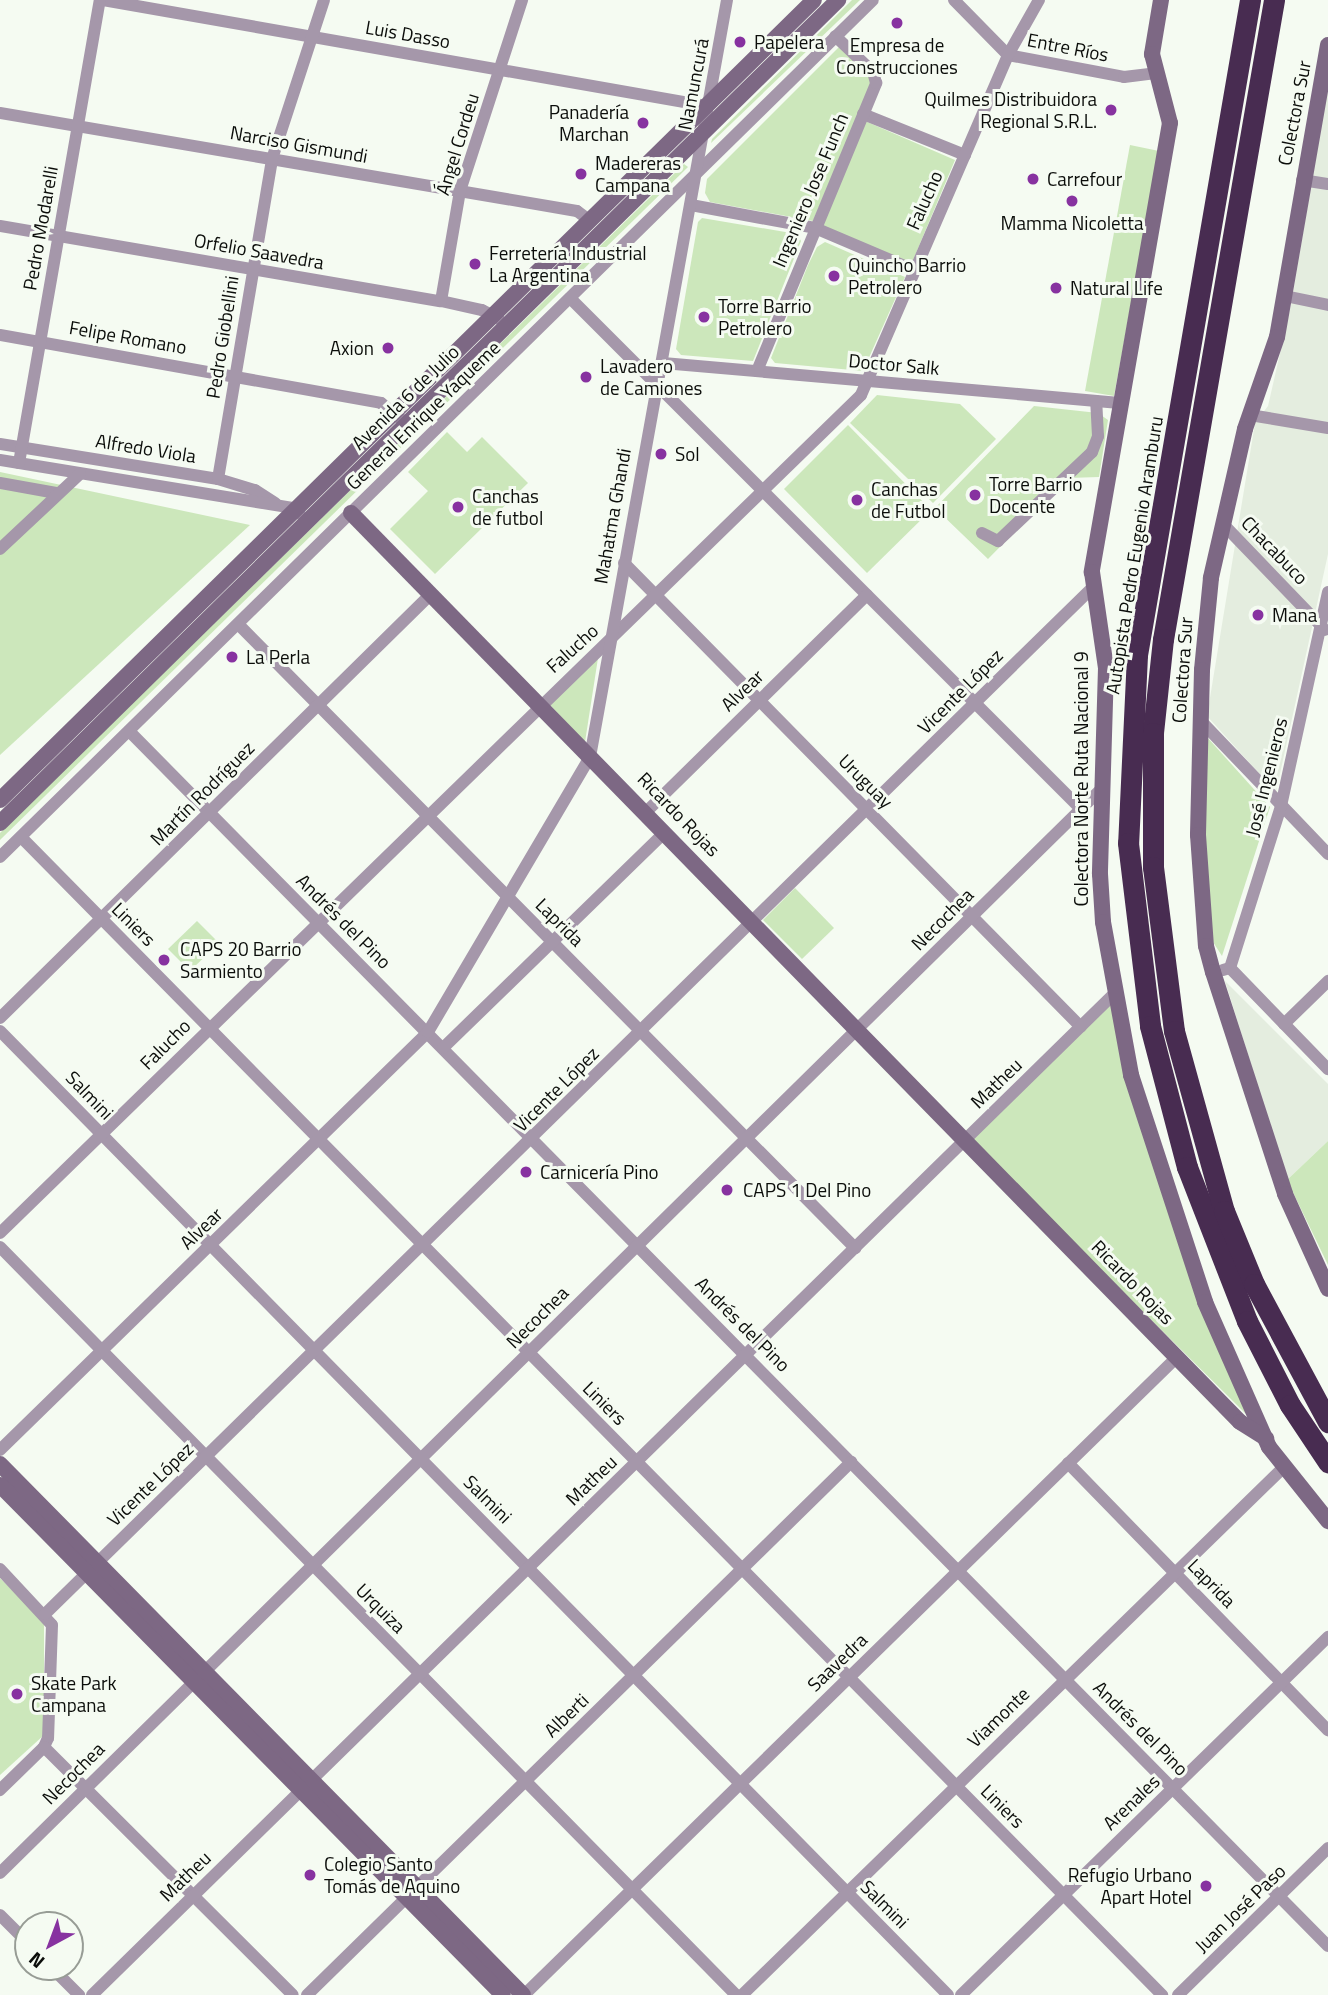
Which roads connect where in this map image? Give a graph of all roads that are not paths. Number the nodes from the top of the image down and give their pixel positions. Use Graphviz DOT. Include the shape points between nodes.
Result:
graph roads {
  1 [pos="102,0"];
  2 [pos="324,0"];
  3 [pos="522,0"];
  4 [pos="727,0"];
  5 [pos="814,0"];
  6 [pos="838,0"];
  7 [pos="873,0"];
  8 [pos="954,0"];
  9 [pos="1039,0"];
  10 [pos="1161,0"];
  11 [pos="1242,0"];
  12 [pos="1250,0"];
  13 [pos="1273,0"];
  14 [pos="1283,0"];
  15 [pos="835,36"];
  16 [pos="312,37"];
  17 [pos="1328,45"];
  18 [pos="1008,55"];
  19 [pos="1264,56"];
  20 [pos="1239,62"];
  21 [pos="1326,63"];
  22 [pos="499,70"];
  23 [pos="1156,73"];
  24 [pos="706,106"];
  25 [pos="0,113"];
  26 [pos="863,114"];
  27 [pos="78,127"];
  28 [pos="703,131"];
  29 [pos="965,155"];
  30 [pos="272,159"];
  31 [pos="697,175"];
  32 [pos="1302,180"];
  33 [pos="1328,184"];
  34 [pos="460,191"];
  35 [pos="691,205"];
  36 [pos="589,220"];
  37 [pos="0,226"];
  38 [pos="815,228"];
  39 [pos="57,236"];
  40 [pos="252,270"];
  41 [pos="914,270"];
  42 [pos="1284,296"];
  43 [pos="570,298"];
  44 [pos="441,302"];
  45 [pos="1328,305"];
  46 [pos="492,315"];
  47 [pos="508,324"];
  48 [pos="0,335"];
  49 [pos="40,342"];
  50 [pos="663,363"];
  51 [pos="757,371"];
  52 [pos="236,375"];
  53 [pos="869,380"];
  54 [pos="659,386"];
  55 [pos="1096,401"];
  56 [pos="1122,403"];
  57 [pos="394,411"];
  58 [pos="1250,415"];
  59 [pos="406,424"];
  60 [pos="1328,428"];
  61 [pos="0,444"];
  62 [pos="22,447"];
  63 [pos="0,460"];
  64 [pos="19,463"];
  65 [pos="80,474"];
  66 [pos="218,479"];
  67 [pos="0,483"];
  68 [pos="763,491"];
  69 [pos="56,493"];
  70 [pos="287,508"];
  71 [pos="351,513"];
  72 [pos="308,522"];
  73 [pos="1223,524"];
  74 [pos="982,533"];
  75 [pos="0,549"];
  76 [pos="624,563"];
  77 [pos="1092,588"];
  78 [pos="1328,592"];
  79 [pos="430,595"];
  80 [pos="656,595"];
  81 [pos="867,595"];
  82 [pos="238,624"];
  83 [pos="1325,629"];
  84 [pos="608,642"];
  85 [pos="760,701"];
  86 [pos="975,703"];
  87 [pos="539,704"];
  88 [pos="318,705"];
  89 [pos="1199,719"];
  90 [pos="129,731"];
  91 [pos="590,755"];
  92 [pos="1102,788"];
  93 [pos="0,800"];
  94 [pos="1281,806"];
  95 [pos="1081,809"];
  96 [pos="867,810"];
  97 [pos="209,812"];
  98 [pos="646,812"];
  99 [pos="426,814"];
  100 [pos="0,823"];
  101 [pos="664,833"];
  102 [pos="21,837"];
  103 [pos="1328,854"];
  104 [pos="0,858"];
  105 [pos="506,895"];
  106 [pos="972,916"];
  107 [pos="101,919"];
  108 [pos="318,921"];
  109 [pos="753,922"];
  110 [pos="552,941"];
  111 [pos="1230,968"];
  112 [pos="1213,972"];
  113 [pos="1328,981"];
  114 [pos="1116,992"];
  115 [pos="0,1018"];
  116 [pos="1284,1024"];
  117 [pos="1081,1027"];
  118 [pos="209,1028"];
  119 [pos="858,1028"];
  120 [pos="0,1031"];
  121 [pos="428,1032"];
  122 [pos="642,1032"];
  123 [pos="443,1048"];
  124 [pos="1328,1069"];
  125 [pos="101,1134"];
  126 [pos="747,1138"];
  127 [pos="533,1139"];
  128 [pos="318,1140"];
  129 [pos="969,1142"];
  130 [pos="0,1233"];
  131 [pos="211,1245"];
  132 [pos="423,1245"];
  133 [pos="638,1245"];
  134 [pos="0,1247"];
  135 [pos="855,1248"];
  136 [pos="1328,1289"];
  137 [pos="315,1351"];
  138 [pos="102,1352"];
  139 [pos="529,1352"];
  140 [pos="746,1355"];
  141 [pos="1177,1357"];
  142 [pos="1328,1422"];
  143 [pos="1266,1438"];
  144 [pos="0,1450"];
  145 [pos="206,1457"];
  146 [pos="420,1459"];
  147 [pos="636,1462"];
  148 [pos="851,1462"];
  149 [pos="1328,1462"];
  150 [pos="0,1464"];
  151 [pos="1068,1464"];
  152 [pos="1283,1468"];
  153 [pos="0,1485"];
  154 [pos="1328,1521"];
  155 [pos="312,1565"];
  156 [pos="92,1567"];
  157 [pos="528,1568"];
  158 [pos="0,1569"];
  159 [pos="742,1569"];
  160 [pos="958,1570"];
  161 [pos="1174,1572"];
  162 [pos="44,1614"];
  163 [pos="1328,1637"];
  164 [pos="420,1674"];
  165 [pos="633,1675"];
  166 [pos="199,1676"];
  167 [pos="849,1677"];
  168 [pos="1065,1679"];
  169 [pos="1282,1682"];
  170 [pos="1328,1730"];
  171 [pos="44,1747"];
  172 [pos="525,1781"];
  173 [pos="740,1784"];
  174 [pos="306,1785"];
  175 [pos="956,1786"];
  176 [pos="87,1788"];
  177 [pos="1173,1788"];
  178 [pos="0,1790"];
  179 [pos="1328,1849"];
  180 [pos="0,1873"];
  181 [pos="632,1889"];
  182 [pos="412,1892"];
  183 [pos="847,1892"];
  184 [pos="194,1895"];
  185 [pos="1064,1895"];
  186 [pos="1279,1896"];
  187 [pos="0,1915"];
  188 [pos="14,1930"];
  189 [pos="1328,1946"];
  190 [pos="65,1981"];
  191 [pos="79,1995"];
  192 [pos="92,1995"];
  193 [pos="293,1995"];
  194 [pos="307,1995"];
  195 [pos="503,1995"];
  196 [pos="523,1995"];
  197 [pos="736,1995"];
  198 [pos="742,1995"];
  199 [pos="948,1995"];
  200 [pos="961,1995"];
  201 [pos="1162,1995"];
  202 [pos="1178,1995"];
  1 -- 16 [label="street, Luis Dasso"];
  1 -- 27 [label="street, Pedro Modarelli"];
  2 -- 16 [label="street, Pedro Giobellini"];
  3 -- 22 [label="street, Ángel Cordeu"];
  4 -- 24 [label="street, Namuncurá"];
  5 -- 24 [label="street, Avenida 6 de Julio"];
  6 -- 28 [label="street, Avenida 6 de Julio"];
  7 -- 15 [label="street, General Enrique Yaqueme"];
  8 -- 18 [label="street, Entre Ríos"];
  9 -- 18 [label="street, Falucho"];
  10 -- 23 [label="street, Colectora Norte Ruta Nacional 9" via="1153,54"];
  11 -- 20 [label="highway"];
  12 -- 20 [label="highway, Autopista Pedro Eugenio Aramburu"];
  13 -- 19 [label="highway"];
  14 -- 19 [label="highway"];
  15 -- 26 [label="street, Ingeniero Jose Funch" via="876,77"];
  15 -- 31 [label="street, General Enrique Yaqueme"];
  16 -- 22 [label="street, Luis Dasso"];
  16 -- 30 [label="street, Pedro Giobellini"];
  17 -- 21 [label="street, Colectora Sur"];
  18 -- 23 [label="street, Entre Ríos" via="1124,77"];
  18 -- 29 [label="street, Falucho"];
  19 -- 142 [label="highway" via="1163,639 1153,733 1153,867 1174,1031 1220,1199 1254,1284"];
  20 -- 149 [label="highway, Autopista Pedro Eugenio Aramburu" via="1138,655 1128,843 1150,1026 1186,1167 1247,1321 1290,1405"];
  21 -- 32 [label="street, Colectora Sur"];
  22 -- 24 [label="street, Luis Dasso"];
  22 -- 34 [label="street, Ángel Cordeu"];
  23 -- 56 [label="street, Colectora Norte Ruta Nacional 9" via="1170,123"];
  24 -- 28 [label="street, Namuncurá"];
  24 -- 36 [label="street, Avenida 6 de Julio"];
  25 -- 27 [label="street, Narciso Gismundi"];
  26 -- 29 [label="street"];
  26 -- 38 [label="street, Ingeniero Jose Funch"];
  27 -- 30 [label="street, Narciso Gismundi"];
  27 -- 39 [label="street, Pedro Modarelli"];
  28 -- 31 [label="street, Namuncurá"];
  28 -- 47 [label="street, Avenida 6 de Julio"];
  29 -- 41 [label="street, Falucho"];
  30 -- 34 [label="street, Narciso Gismundi"];
  30 -- 40 [label="street, Pedro Giobellini"];
  31 -- 35 [label="street, Mahatma Ghandi"];
  31 -- 43 [label="street, General Enrique Yaqueme"];
  32 -- 33 [label="street"];
  32 -- 42 [label="street, Colectora Sur"];
  34 -- 36 [label="street, Narciso Gismundi" via="577,211"];
  34 -- 44 [label="street, Ángel Cordeu"];
  35 -- 38 [label="street"];
  35 -- 50 [label="street, Mahatma Ghandi"];
  36 -- 46 [label="street, Avenida 6 de Julio"];
  37 -- 39 [label="street, Orfelio Saavedra"];
  38 -- 41 [label="street"];
  38 -- 51 [label="street, Ingeniero Jose Funch"];
  39 -- 40 [label="street, Orfelio Saavedra"];
  39 -- 49 [label="street, Pedro Modarelli"];
  40 -- 44 [label="street, Orfelio Saavedra"];
  40 -- 52 [label="street, Pedro Giobellini"];
  41 -- 53 [label="street, Falucho"];
  42 -- 45 [label="street"];
  42 -- 58 [label="street, Colectora Sur" via="1269,364"];
  43 -- 54 [label="street"];
  43 -- 71 [label="street, General Enrique Yaqueme"];
  44 -- 46 [label="street, Orfelio Saavedra"];
  46 -- 47 [label="street, Orfelio Saavedra"];
  46 -- 57 [label="street, Avenida 6 de Julio"];
  47 -- 59 [label="street, Avenida 6 de Julio"];
  48 -- 49 [label="street, Felipe Romano"];
  49 -- 52 [label="street, Felipe Romano"];
  49 -- 62 [label="street, Pedro Modarelli"];
  50 -- 51 [label="street, Doctor Salk"];
  50 -- 54 [label="street, Mahatma Ghandi"];
  51 -- 53 [label="street, Doctor Salk"];
  52 -- 57 [label="street, Felipe Romano" via="381,403"];
  52 -- 66 [label="street, Pedro Giobellini"];
  53 -- 55 [label="street, Doctor Salk"];
  53 -- 68 [label="street, Falucho" via="861,395"];
  54 -- 68 [label="street"];
  54 -- 76 [label="street, Mahatma Ghandi" via="649,412"];
  55 -- 56 [label="street, Doctor Salk"];
  55 -- 74 [label="street" via="1098,436 1091,452 998,541"];
  56 -- 77 [label="street, Colectora Norte Ruta Nacional 9"];
  57 -- 59 [label="street, Felipe Romano"];
  57 -- 70 [label="street, Avenida 6 de Julio"];
  58 -- 60 [label="street"];
  58 -- 73 [label="street, Colectora Sur"];
  59 -- 72 [label="street, Avenida 6 de Julio"];
  61 -- 62 [label="street, Alfredo Viola"];
  62 -- 64 [label="street, Pedro Modarelli"];
  62 -- 66 [label="street, Alfredo Viola"];
  63 -- 64 [label="street, Alfredo Viola"];
  64 -- 65 [label="street, Alfredo Viola"];
  65 -- 69 [label="street" via="68,490"];
  65 -- 70 [label="street, Alfredo Viola"];
  66 -- 70 [label="street, Alfredo Viola" via="255,490"];
  67 -- 69 [label="street"];
  68 -- 80 [label="street, Falucho"];
  68 -- 81 [label="street"];
  69 -- 75 [label="street"];
  70 -- 72 [label="street, Alfredo Viola"];
  70 -- 93 [label="street, Avenida 6 de Julio"];
  71 -- 79 [label="street, Ricardo Rojas"];
  71 -- 82 [label="street, General Enrique Yaqueme"];
  71 -- 87 [label="street, Ricardo Rojas"];
  72 -- 100 [label="street, Avenida 6 de Julio"];
  73 -- 83 [label="street, Chacabuco"];
  73 -- 89 [label="street, Colectora Sur" via="1206,617"];
  76 -- 80 [label="street, Uruguay"];
  76 -- 84 [label="street, Mahatma Ghandi"];
  77 -- 86 [label="street, Vicente López"];
  77 -- 92 [label="street, Colectora Norte Ruta Nacional 9" via="1106,668"];
  78 -- 83 [label="street, José Ingenieros"];
  79 -- 87 [label="street, Ricardo Rojas"];
  79 -- 88 [label="street, Martín Rodríguez"];
  80 -- 84 [label="street, Falucho"];
  80 -- 85 [label="street, Uruguay"];
  81 -- 85 [label="street, Alvear"];
  81 -- 86 [label="street"];
  82 -- 88 [label="street, Laprida"];
  82 -- 90 [label="street, General Enrique Yaqueme"];
  83 -- 94 [label="street, José Ingenieros"];
  84 -- 87 [label="street, Falucho"];
  84 -- 91 [label="street, Mahatma Ghandi"];
  85 -- 96 [label="street, Uruguay"];
  85 -- 98 [label="street, Alvear"];
  86 -- 95 [label="street"];
  86 -- 96 [label="street, Vicente López"];
  87 -- 91 [label="street, Ricardo Rojas"];
  87 -- 99 [label="street, Falucho"];
  88 -- 97 [label="street, Martín Rodríguez"];
  88 -- 99 [label="street, Laprida"];
  89 -- 94 [label="street"];
  89 -- 112 [label="street, Colectora Sur" via="1199,855 1206,946"];
  90 -- 97 [label="street, Andrés del Pino"];
  90 -- 102 [label="street, General Enrique Yaqueme"];
  91 -- 98 [label="street, Ricardo Rojas"];
  91 -- 105 [label="street, Mahatma Ghandi"];
  92 -- 95 [label="street, Necochea"];
  92 -- 114 [label="street, Colectora Norte Ruta Nacional 9" via="1101,897"];
  94 -- 103 [label="street"];
  94 -- 111 [label="street, José Ingenieros"];
  95 -- 106 [label="street, Necochea"];
  96 -- 106 [label="street, Uruguay"];
  96 -- 109 [label="street, Vicente López"];
  97 -- 107 [label="street, Martín Rodríguez"];
  97 -- 108 [label="street, Andrés del Pino"];
  98 -- 101 [label="street, Ricardo Rojas"];
  98 -- 109 [label="street, Ricardo Rojas"];
  99 -- 105 [label="street, Laprida"];
  99 -- 108 [label="street, Falucho"];
  101 -- 109 [label="street, Ricardo Rojas"];
  101 -- 110 [label="street"];
  102 -- 104 [label="street, General Enrique Yaqueme"];
  102 -- 107 [label="street, Liniers"];
  105 -- 110 [label="street, Laprida"];
  105 -- 121 [label="street, Mahatma Ghandi"];
  106 -- 117 [label="street, Uruguay"];
  106 -- 119 [label="street, Necochea"];
  107 -- 115 [label="street, Martín Rodríguez"];
  107 -- 118 [label="street, Liniers"];
  108 -- 118 [label="street, Falucho"];
  108 -- 121 [label="street, Andrés del Pino"];
  109 -- 119 [label="street, Ricardo Rojas"];
  109 -- 122 [label="street, Vicente López"];
  110 -- 122 [label="street, Laprida"];
  110 -- 123 [label="street"];
  111 -- 112 [label="street"];
  111 -- 116 [label="street"];
  112 -- 136 [label="street, Colectora Sur" via="1285,1195"];
  113 -- 116 [label="street"];
  114 -- 117 [label="street, Matheu"];
  114 -- 143 [label="street, Colectora Norte Ruta Nacional 9" via="1130,1075 1167,1194 1205,1302"];
  116 -- 124 [label="street"];
  117 -- 129 [label="street, Matheu"];
  118 -- 125 [label="street, Falucho"];
  118 -- 128 [label="street, Liniers"];
  119 -- 126 [label="street, Necochea"];
  119 -- 129 [label="street, Ricardo Rojas"];
  120 -- 125 [label="street, Salmini"];
  121 -- 123 [label="street, Andrés del Pino"];
  121 -- 128 [label="street, Alvear"];
  122 -- 126 [label="street, Laprida"];
  122 -- 127 [label="street, Vicente López"];
  123 -- 127 [label="street, Andrés del Pino"];
  125 -- 130 [label="street, Falucho"];
  125 -- 131 [label="street, Salmini"];
  126 -- 133 [label="street, Necochea"];
  126 -- 135 [label="street, Laprida"];
  127 -- 132 [label="street, Vicente López"];
  127 -- 133 [label="street, Andrés del Pino"];
  128 -- 131 [label="street, Alvear"];
  128 -- 132 [label="street, Liniers"];
  129 -- 135 [label="street, Matheu"];
  129 -- 141 [label="street, Ricardo Rojas"];
  131 -- 137 [label="street, Salmini"];
  131 -- 138 [label="street, Alvear"];
  132 -- 137 [label="street, Vicente López"];
  132 -- 139 [label="street, Liniers"];
  133 -- 139 [label="street, Necochea"];
  133 -- 140 [label="street, Andrés del Pino"];
  134 -- 138 [label="street, Urquiza"];
  135 -- 140 [label="street, Matheu"];
  137 -- 145 [label="street, Vicente López"];
  137 -- 146 [label="street, Salmini"];
  138 -- 144 [label="street, Alvear"];
  138 -- 145 [label="street, Urquiza"];
  139 -- 146 [label="street, Necochea"];
  139 -- 147 [label="street, Liniers"];
  140 -- 147 [label="street, Matheu"];
  140 -- 148 [label="street, Andrés del Pino"];
  141 -- 143 [label="street, Ricardo Rojas" via="1240,1422"];
  141 -- 151 [label="street, Saavedra"];
  143 -- 152 [label="street, Colectora Norte Ruta Nacional 9"];
  145 -- 155 [label="street, Urquiza"];
  145 -- 156 [label="street, Vicente López"];
  146 -- 155 [label="street, Necochea"];
  146 -- 157 [label="street, Salmini"];
  147 -- 157 [label="street, Matheu"];
  147 -- 159 [label="street, Liniers"];
  148 -- 159 [label="street, Alberti"];
  148 -- 160 [label="street, Andrés del Pino"];
  150 -- 156 [label="street"];
  151 -- 160 [label="street, Saavedra"];
  151 -- 161 [label="street, Laprida"];
  152 -- 154 [label="street, Colectora Norte Ruta Nacional 9"];
  152 -- 161 [label="street, Viamonte"];
  153 -- 156 [label="street"];
  155 -- 164 [label="street, Urquiza"];
  155 -- 166 [label="street, Necochea"];
  156 -- 162 [label="street, Vicente López"];
  156 -- 166 [label="street"];
  157 -- 164 [label="street, Matheu"];
  157 -- 165 [label="street, Salmini"];
  158 -- 162 [label="street"];
  159 -- 165 [label="street, Alberti"];
  159 -- 167 [label="street, Liniers"];
  160 -- 167 [label="street, Saavedra"];
  160 -- 168 [label="street, Andrés del Pino"];
  161 -- 168 [label="street, Viamonte"];
  161 -- 169 [label="street, Laprida"];
  162 -- 171 [label="street" via="52,1625"];
  163 -- 169 [label="street, Arenales"];
  164 -- 172 [label="street, Urquiza"];
  164 -- 174 [label="street, Matheu"];
  165 -- 172 [label="street, Alberti"];
  165 -- 173 [label="street, Salmini"];
  166 -- 174 [label="street"];
  166 -- 176 [label="street, Necochea"];
  167 -- 173 [label="street, Saavedra"];
  167 -- 175 [label="street, Liniers"];
  168 -- 175 [label="street, Viamonte"];
  168 -- 177 [label="street, Andrés del Pino"];
  169 -- 170 [label="street, Laprida"];
  169 -- 177 [label="street, Arenales"];
  171 -- 176 [label="street"];
  171 -- 178 [label="street"];
  172 -- 181 [label="street, Urquiza"];
  172 -- 182 [label="street, Alberti"];
  173 -- 181 [label="street, Saavedra"];
  173 -- 183 [label="street, Salmini"];
  174 -- 182 [label="street"];
  174 -- 184 [label="street, Matheu"];
  175 -- 183 [label="street, Viamonte"];
  175 -- 185 [label="street, Liniers"];
  176 -- 180 [label="street, Necochea"];
  176 -- 184 [label="street"];
  177 -- 185 [label="street, Arenales"];
  177 -- 186 [label="street, Andrés del Pino"];
  179 -- 186 [label="street, Juan José Paso"];
  181 -- 196 [label="street, Saavedra"];
  181 -- 197 [label="street, Urquiza"];
  182 -- 194 [label="street, Alberti"];
  182 -- 195 [label="street"];
  182 -- 196 [label="street"];
  183 -- 198 [label="street, Viamonte"];
  183 -- 199 [label="street, Salmini"];
  184 -- 192 [label="street, Matheu"];
  184 -- 193 [label="street"];
  185 -- 200 [label="street, Arenales"];
  185 -- 201 [label="street, Liniers"];
  186 -- 189 [label="street, Andrés del Pino"];
  186 -- 202 [label="street, Juan José Paso"];
  187 -- 188 [label="street"];
  190 -- 191 [label="street"];
}
